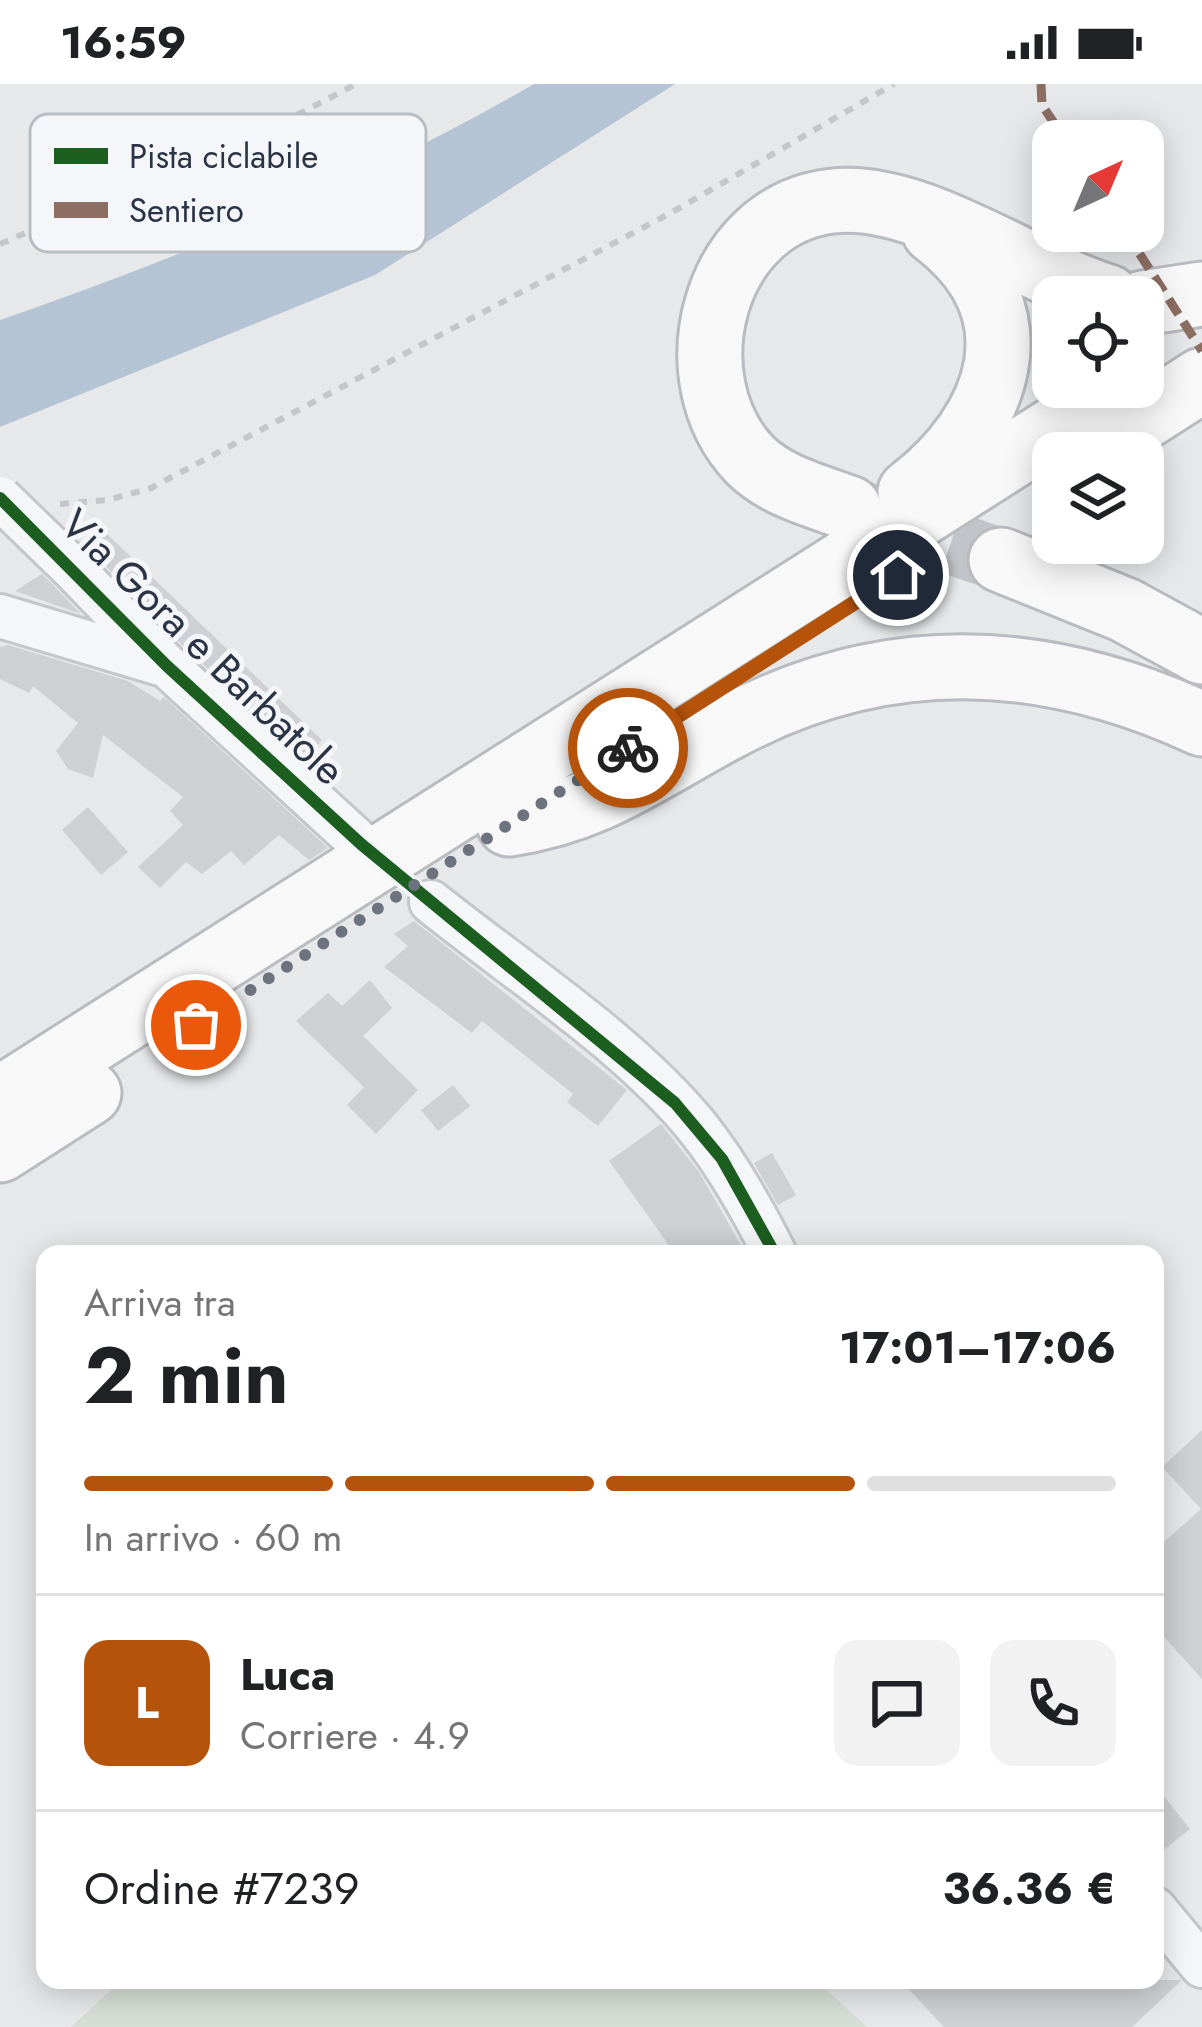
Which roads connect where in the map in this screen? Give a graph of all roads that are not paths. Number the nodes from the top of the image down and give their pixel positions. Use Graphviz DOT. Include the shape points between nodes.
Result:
graph roads {
  1 [pos="915,217"];
  2 [pos="1057,276"];
  3 [pos="1202,294"];
  4 [pos="1164,300"];
  5 [pos="1202,335"];
  6 [pos="1164,359"];
  7 [pos="1202,380"];
  8 [pos="1088,408"];
  9 [pos="1121,432"];
  10 [pos="1032,489"];
  11 [pos="0,498"];
  12 [pos="849,508"];
  13 [pos="1001,560"];
  14 [pos="0,616"];
  15 [pos="747,627"];
  16 [pos="1202,652"];
  17 [pos="167,666"];
  18 [pos="1202,724"];
  19 [pos="509,824"];
  20 [pos="361,844"];
  21 [pos="431,902"];
  22 [pos="0,1099"];
  23 [pos="0,1150"];
  24 [pos="770,1245"];
  25 [pos="1164,1920"];
  26 [pos="1202,1966"];
  1 -- 2 [label="highway"];
  1 -- 12 [label="highway" via="835,200 790,214 729,275 709,329 713,396 746,456 772,477"];
  1 -- 15 [label="highway" via="964,257 992,305 1000,344 990,395 944,462"];
  3 -- 4 [label="highway"];
  5 -- 6 [label="highway"];
  7 -- 9 [label="highway"];
  8 -- 15 [label="highway"];
  10 -- 19 [label="highway"];
  11 -- 17 [label="street, Via Gora e Barbatole, bridge"];
  13 -- 16 [label="highway" via="1125,610"];
  14 -- 17 [label="street"];
  15 -- 22 [label="highway"];
  17 -- 20 [label="street, Via Gora e Barbatole"];
  18 -- 19 [label="highway" via="1013,666 903,670 786,701 572,813"];
  19 -- 23 [label="highway"];
  21 -- 24 [label="street" via="675,1103 722,1159"];
  25 -- 26 [label="street"];
}
